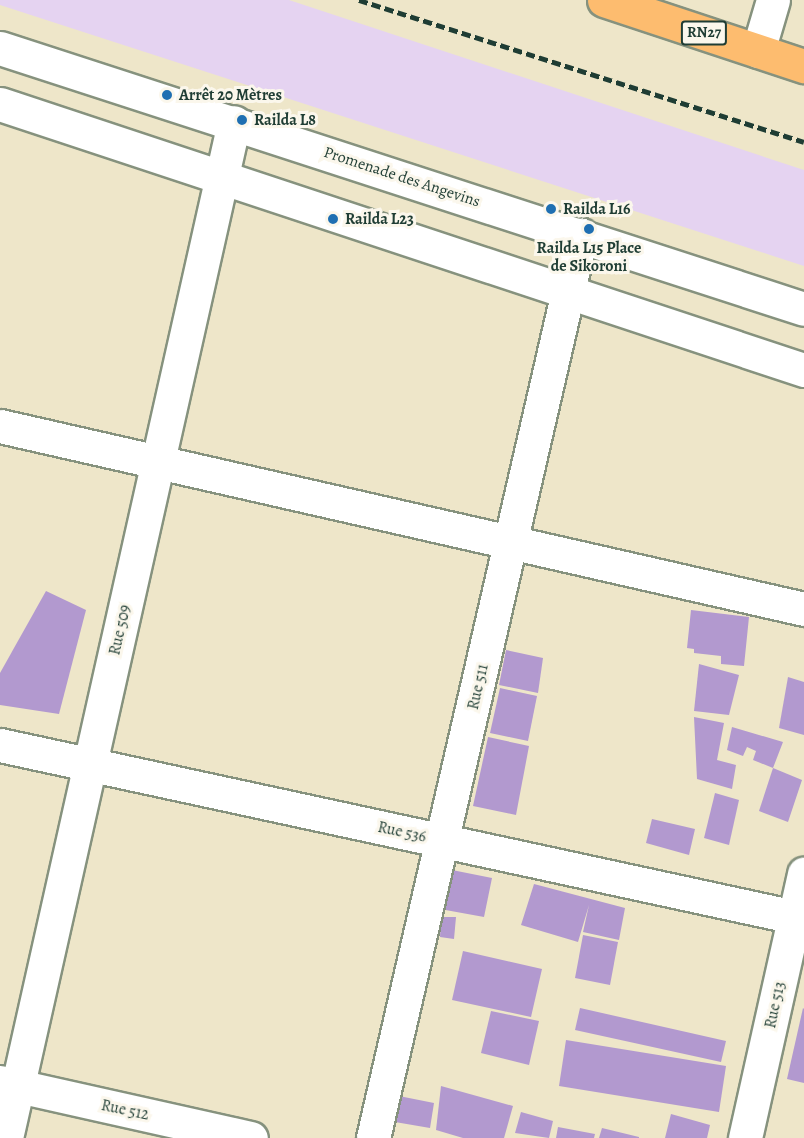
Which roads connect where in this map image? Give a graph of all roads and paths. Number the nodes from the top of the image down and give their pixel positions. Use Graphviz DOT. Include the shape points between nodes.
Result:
graph roads {
  1 [pos="604,0"];
  2 [pos="773,0"];
  3 [pos="659,9"];
  4 [pos="0,48"];
  5 [pos="758,51"];
  6 [pos="804,66"];
  7 [pos="0,104"];
  8 [pos="234,122"];
  9 [pos="222,177"];
  10 [pos="581,235"];
  11 [pos="571,291"];
  12 [pos="804,309"];
  13 [pos="804,370"];
  14 [pos="0,426"];
  15 [pos="158,462"];
  16 [pos="512,543"];
  17 [pos="804,609"];
  18 [pos="0,744"];
  19 [pos="90,764"];
  20 [pos="442,841"];
  21 [pos="804,873"];
  22 [pos="799,918"];
  23 [pos="9,1084"];
  24 [pos="6,1138"];
  25 [pos="251,1138"];
  26 [pos="373,1138"];
  27 [pos="746,1138"];
  1 -- 3 [label="main road, RN27"];
  2 -- 5 [label="street"];
  3 -- 5 [label="main road, RN27"];
  4 -- 8 [label="street, Promenade des Angevins"];
  5 -- 6 [label="main road, RN27"];
  7 -- 9 [label="street"];
  8 -- 9 [label="street, Rue 509"];
  8 -- 10 [label="street, Promenade des Angevins"];
  9 -- 11 [label="street"];
  9 -- 15 [label="street, Rue 509"];
  10 -- 11 [label="street, Rue 511"];
  10 -- 12 [label="street, Promenade des Angevins"];
  11 -- 13 [label="street"];
  11 -- 16 [label="street, Rue 511"];
  14 -- 15 [label="street"];
  15 -- 16 [label="street"];
  15 -- 19 [label="street, Rue 509"];
  16 -- 17 [label="street"];
  16 -- 20 [label="street, Rue 511"];
  18 -- 19 [label="street, Rue 536"];
  19 -- 20 [label="street, Rue 536"];
  19 -- 23 [label="street, Rue 509"];
  20 -- 22 [label="street, Rue 536"];
  20 -- 26 [label="street, Rue 511"];
  21 -- 22 [label="street, Rue 513"];
  22 -- 27 [label="street, Rue 513"];
  23 -- 24 [label="street, Rue 509"];
  23 -- 25 [label="street, Rue 512"];
}
